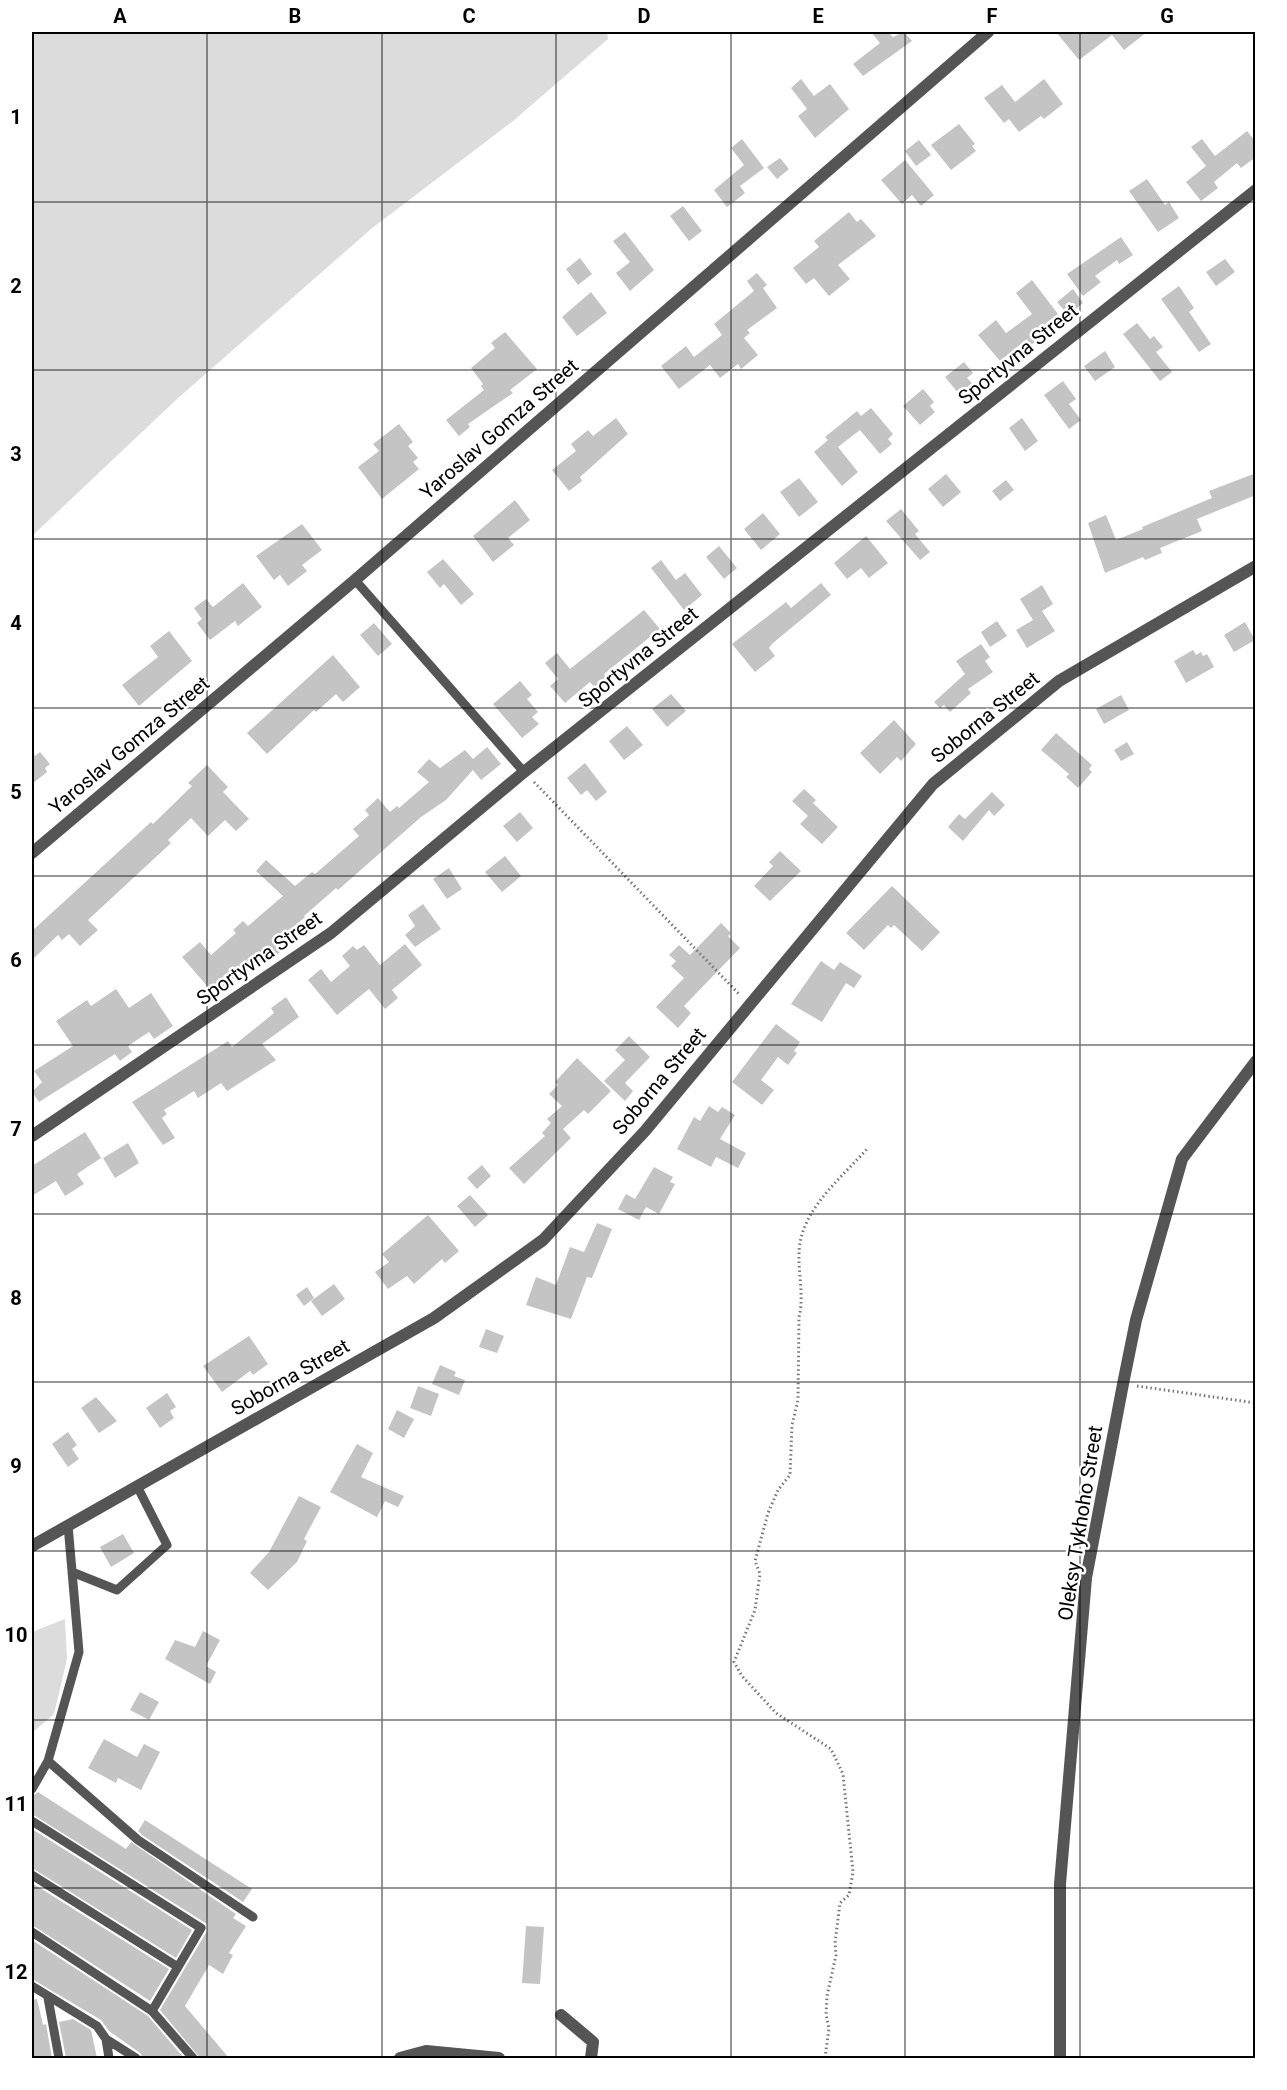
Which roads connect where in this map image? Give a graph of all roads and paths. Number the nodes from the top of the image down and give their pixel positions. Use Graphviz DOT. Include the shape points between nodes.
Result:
graph roads {
  1 [pos="988,32"];
  2 [pos="1256,190"];
  3 [pos="1256,566"];
  4 [pos="355,580"];
  5 [pos="524,772"];
  6 [pos="32,853"];
  7 [pos="748,1004"];
  8 [pos="1256,1061"];
  9 [pos="32,1136"];
  10 [pos="867,1149"];
  11 [pos="1123,1384"];
  12 [pos="1256,1403"];
  13 [pos="137,1486"];
  14 [pos="68,1525"];
  15 [pos="32,1546"];
  16 [pos="72,1572"];
  17 [pos="48,1761"];
  18 [pos="32,1789"];
  19 [pos="32,1821"];
  20 [pos="32,1875"];
  21 [pos="253,1917"];
  22 [pos="32,1932"];
  23 [pos="178,1967"];
  24 [pos="32,1986"];
  25 [pos="48,1998"];
  26 [pos="152,2011"];
  27 [pos="561,2015"];
  28 [pos="106,2039"];
  29 [pos="59,2058"];
  30 [pos="110,2058"];
  31 [pos="136,2058"];
  32 [pos="194,2058"];
  33 [pos="400,2058"];
  34 [pos="499,2058"];
  35 [pos="591,2058"];
  36 [pos="825,2058"];
  37 [pos="1060,2058"];
  1 -- 4 [label="street, Yaroslav Gomza Street"];
  2 -- 5 [label="street, Sportyvna Street"];
  3 -- 7 [label="street, Soborna Street" via="1059,681 933,784"];
  4 -- 5 [label="lane"];
  4 -- 6 [label="street, Yaroslav Gomza Street"];
  5 -- 7 [label="path"];
  5 -- 9 [label="street, Sportyvna Street" via="331,933"];
  7 -- 13 [label="street, Soborna Street" via="645,1131 543,1240 434,1318"];
  8 -- 11 [label="street, Oleksy Tykhoho Street" via="1182,1159 1136,1320"];
  10 -- 36 [label="path" via="811,1213 800,1243 798,1400 792,1425 790,1475 768,1513 755,1561 760,1574 755,1610 734,1662 776,1713 831,1749 843,1774 853,1872 849,1895 840,1903 836,1955 827,1996 829,2028"];
  11 -- 12 [label="path"];
  11 -- 37 [label="street, Oleksy Tykhoho Street" via="1086,1578 1060,1884"];
  13 -- 14 [label="street, Soborna Street"];
  13 -- 16 [label="lane" via="167,1545 117,1590"];
  14 -- 15 [label="street, Soborna Street"];
  14 -- 16 [label="lane"];
  16 -- 17 [label="lane" via="78,1652"];
  17 -- 18 [label="lane"];
  17 -- 21 [label="lane" via="138,1840"];
  19 -- 23 [label="lane" via="201,1928"];
  20 -- 23 [label="lane"];
  22 -- 26 [label="lane"];
  23 -- 26 [label="lane"];
  24 -- 25 [label="lane"];
  25 -- 28 [label="lane" via="97,2026"];
  25 -- 29 [label="lane"];
  26 -- 32 [label="lane"];
  27 -- 35 [label="street" via="593,2042"];
  28 -- 30 [label="lane"];
  28 -- 31 [label="lane"];
  33 -- 34 [label="street" via="426,2052"];
}
